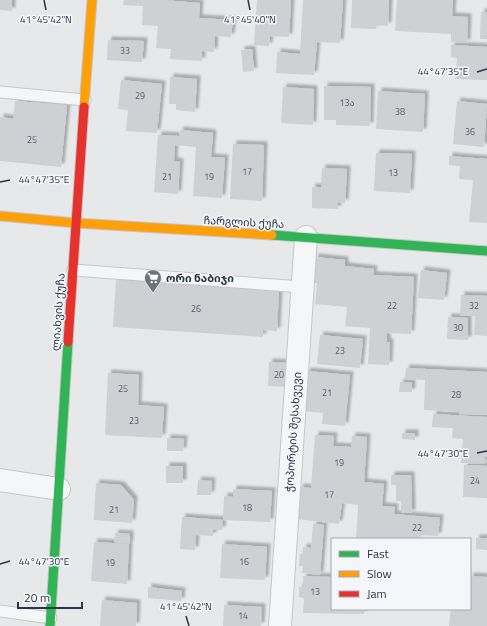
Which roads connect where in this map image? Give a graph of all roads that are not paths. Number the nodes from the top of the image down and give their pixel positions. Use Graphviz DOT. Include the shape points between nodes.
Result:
graph roads {
  1 [pos="92,0"];
  2 [pos="0,92"];
  3 [pos="85,100"];
  4 [pos="0,216"];
  5 [pos="76,223"];
  6 [pos="306,237"];
  7 [pos="487,251"];
  8 [pos="73,270"];
  9 [pos="302,287"];
  10 [pos="0,480"];
  11 [pos="59,489"];
  12 [pos="0,611"];
  13 [pos="50,622"];
  14 [pos="280,626"];
  1 -- 3 [label="street, ლიახვის ქუჩა"];
  2 -- 3 [label="lane"];
  3 -- 5 [label="street, ლიახვის ქუჩა"];
  4 -- 5 [label="street, ჩარგლის ქუჩა"];
  5 -- 6 [label="street, ჩარგლის ქუჩა"];
  5 -- 8 [label="street, ლიახვის ქუჩა"];
  6 -- 7 [label="street, ჩარგლის ქუჩა"];
  6 -- 9 [label="street, ჭოპორტის შესახვევი"];
  8 -- 9 [label="lane"];
  8 -- 11 [label="street, ლიახვის ქუჩა"];
  9 -- 14 [label="street, ჭოპორტის შესახვევი"];
  10 -- 11 [label="street"];
  11 -- 13 [label="street, ლიახვის ქუჩა"];
  12 -- 13 [label="lane"];
}
